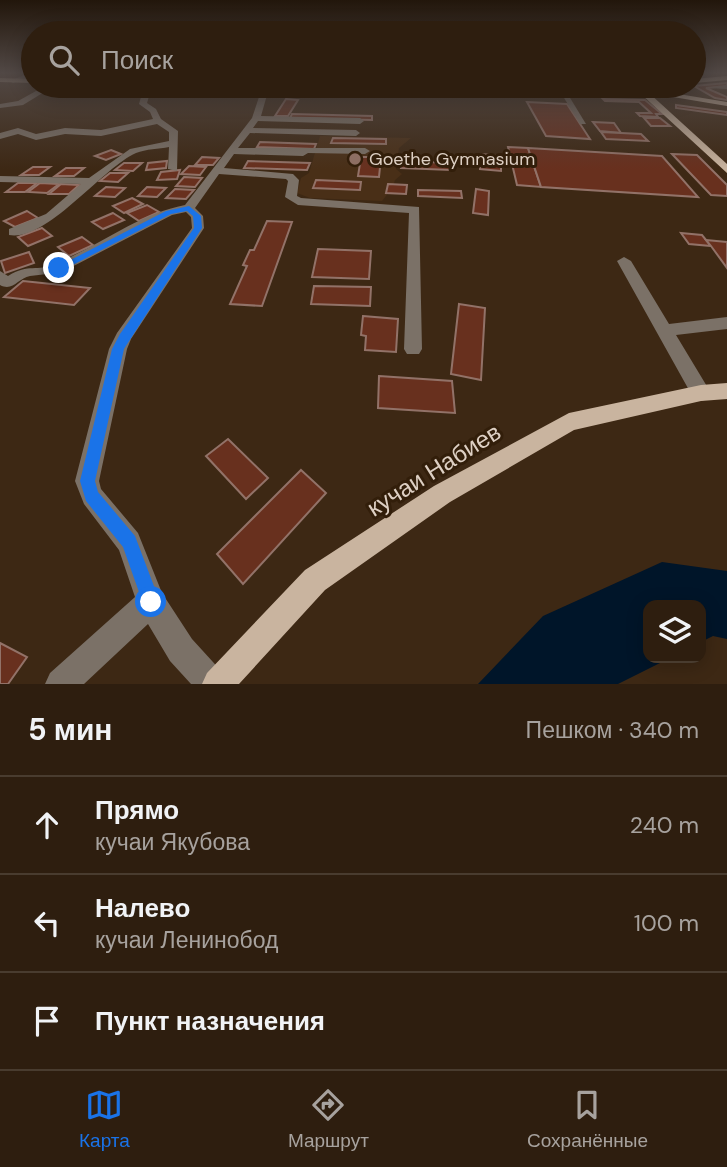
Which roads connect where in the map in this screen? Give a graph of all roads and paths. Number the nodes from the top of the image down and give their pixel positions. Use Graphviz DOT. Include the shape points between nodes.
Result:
graph roads {
  1 [pos="145,105"];
  2 [pos="260,105"];
  3 [pos="571,105"];
  4 [pos="659,105"];
  5 [pos="256,118"];
  6 [pos="158,121"];
  7 [pos="360,121"];
  8 [pos="583,122"];
  9 [pos="246,130"];
  10 [pos="356,134"];
  11 [pos="0,136"];
  12 [pos="174,143"];
  13 [pos="230,151"];
  14 [pos="365,151"];
  15 [pos="173,169"];
  16 [pos="727,170"];
  17 [pos="215,171"];
  18 [pos="0,179"];
  19 [pos="91,181"];
  20 [pos="189,208"];
  21 [pos="14,232"];
  22 [pos="624,261"];
  23 [pos="2,282"];
  24 [pos="727,323"];
  25 [pos="665,330"];
  26 [pos="413,349"];
  27 [pos="727,391"];
  28 [pos="701,393"];
  29 [pos="151,602"];
  30 [pos="61,684"];
  31 [pos="212,684"];
  32 [pos="218,684"];
  1 -- 6 [label="street"];
  2 -- 5 [label="street"];
  3 -- 8 [label="street"];
  4 -- 16 [label="main road"];
  5 -- 7 [label="street"];
  5 -- 9 [label="street"];
  6 -- 11 [label="street" via="125,124 101,133 65,131 36,137 18,131"];
  6 -- 12 [label="street" via="174,131"];
  9 -- 10 [label="street"];
  9 -- 13 [label="street"];
  12 -- 15 [label="street"];
  12 -- 19 [label="street" via="133,151"];
  13 -- 14 [label="street"];
  13 -- 17 [label="street"];
  17 -- 20 [label="street"];
  17 -- 26 [label="street" via="289,176 294,180 290,197 299,201 415,210"];
  18 -- 19 [label="street"];
  19 -- 21 [label="street" via="50,217"];
  20 -- 23 [label="street" via="168,212 59,268 26,271"];
  20 -- 29 [label="street" via="197,216 198,228 118,349 87,481 92,496 130,542"];
  22 -- 25 [label="street"];
  24 -- 25 [label="street"];
  25 -- 28 [label="street"];
  27 -- 28 [label="main road, кучаи Набиев"];
  28 -- 32 [label="main road, кучаи Набиев" via="569,422 442,494 316,580"];
  29 -- 30 [label="street"];
  29 -- 31 [label="street" via="181,650"];
}
